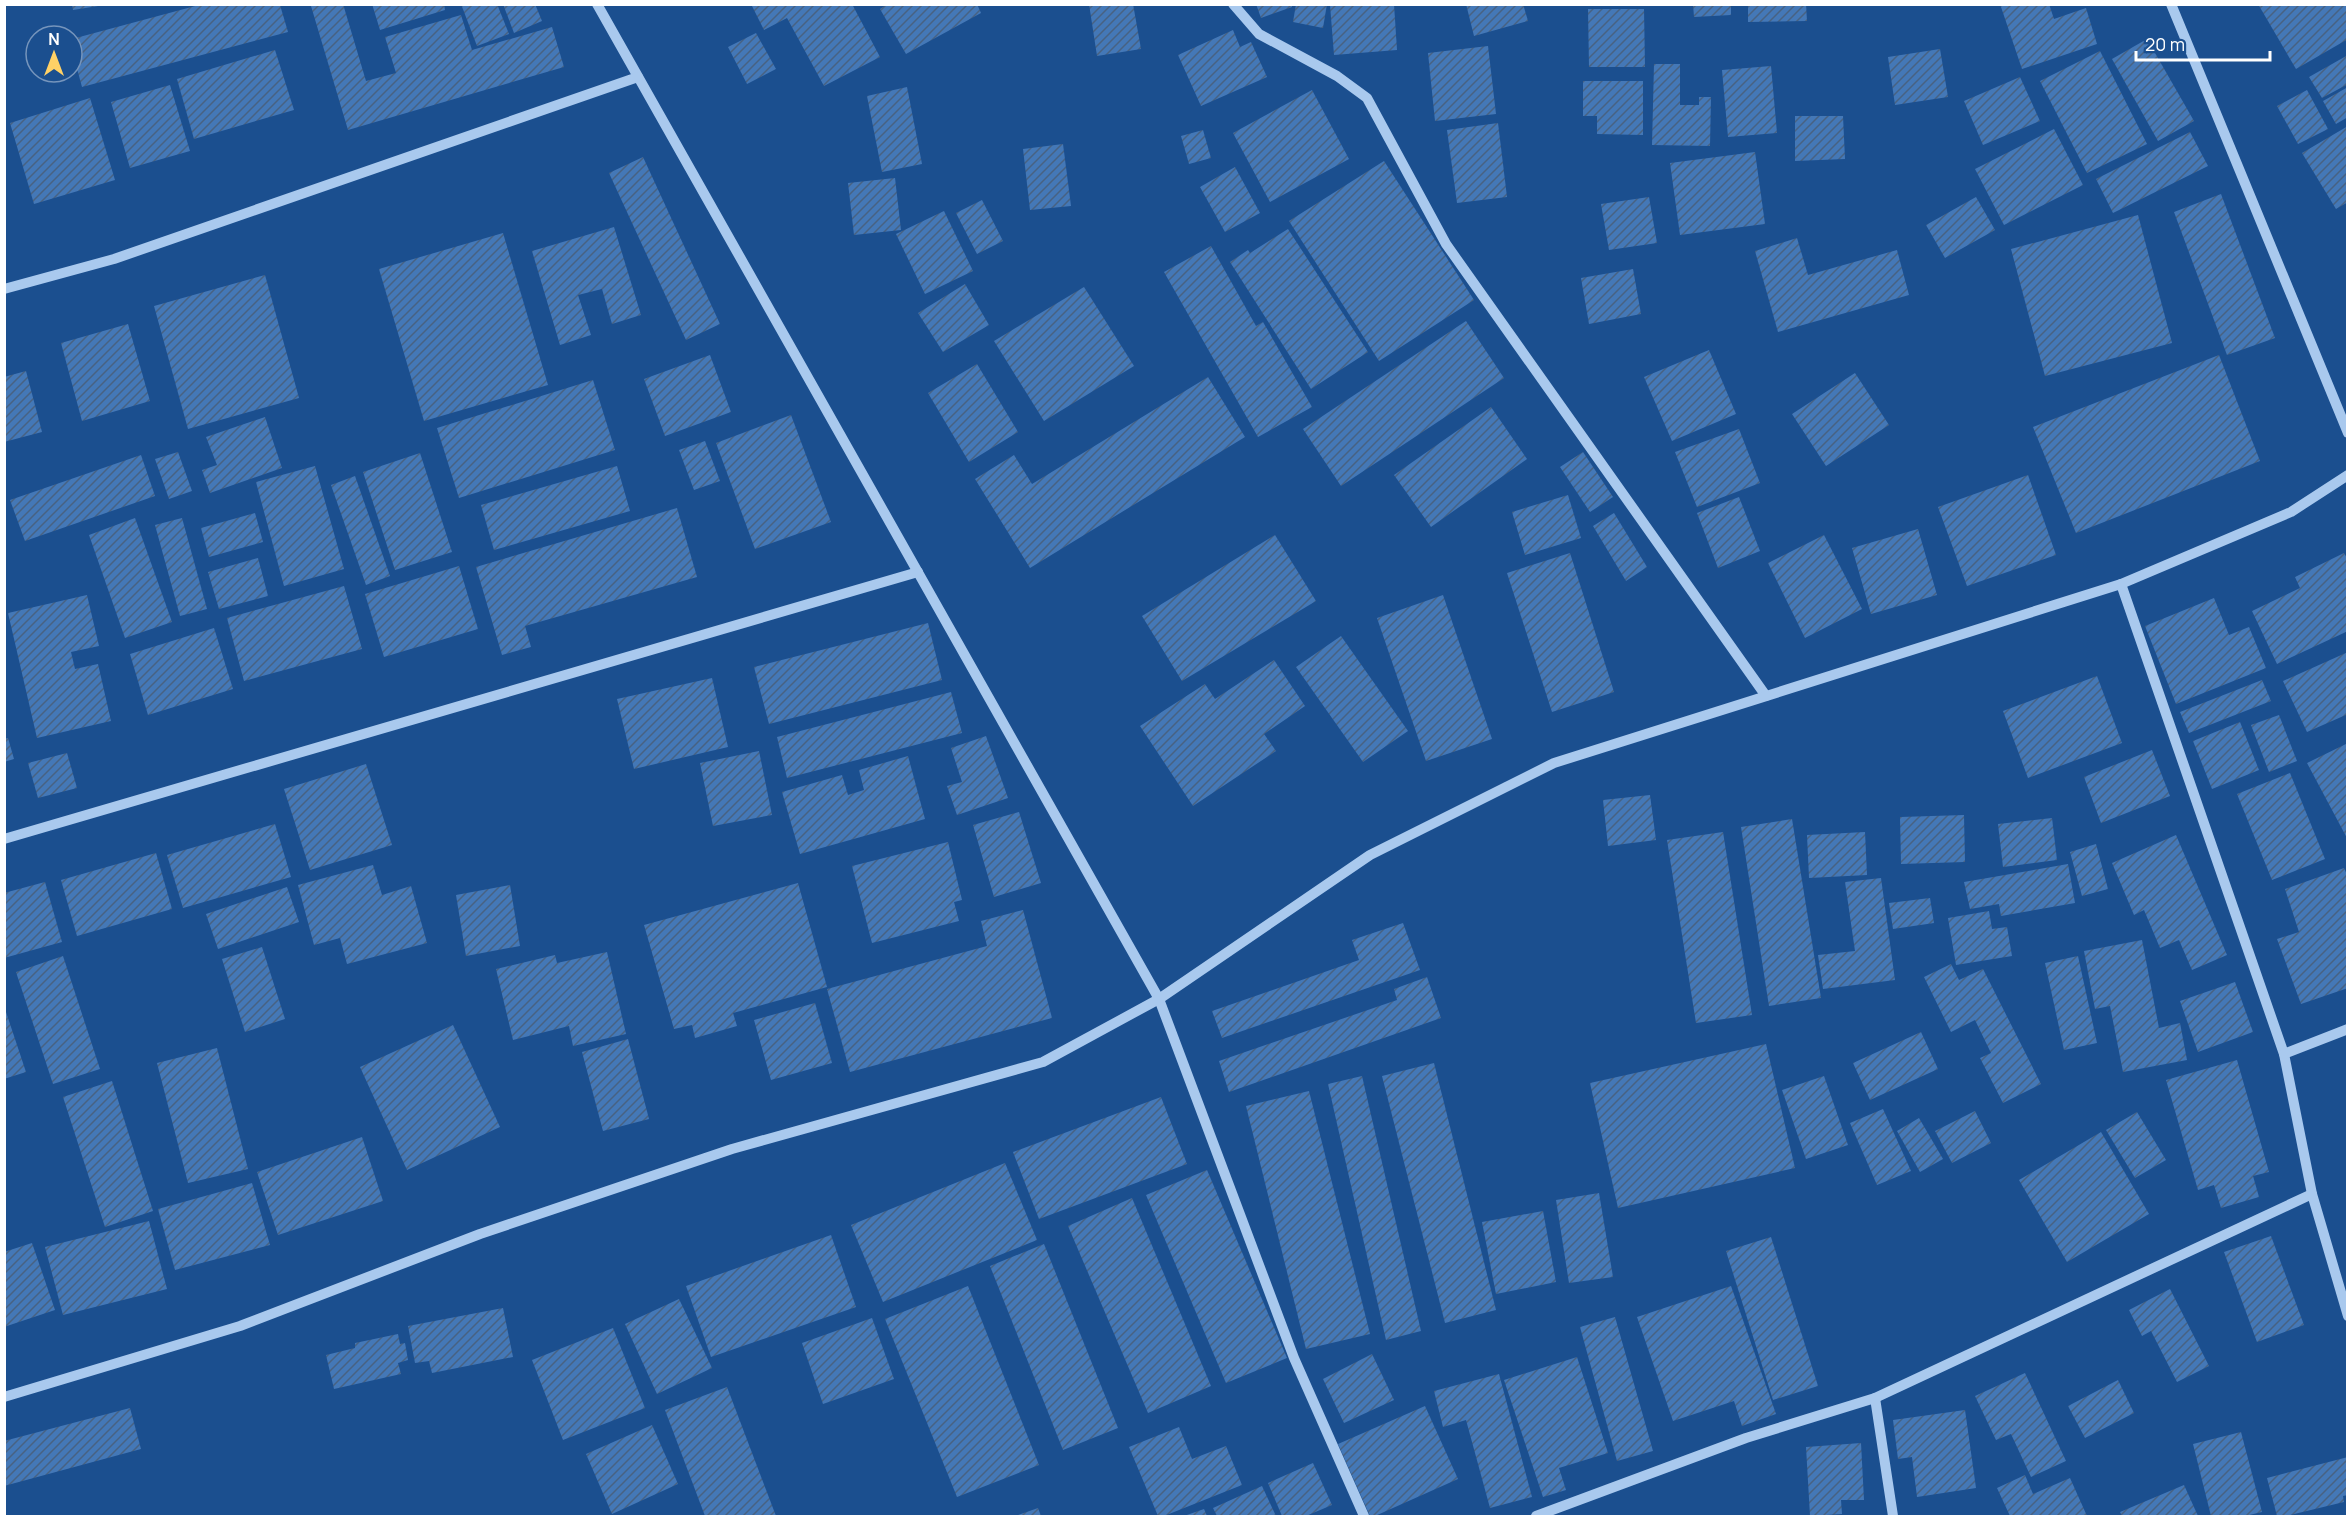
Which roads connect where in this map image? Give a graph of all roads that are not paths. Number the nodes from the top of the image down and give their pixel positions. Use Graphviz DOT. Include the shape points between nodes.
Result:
graph roads {
  1 [pos="597,4"];
  2 [pos="1233,4"];
  3 [pos="2171,4"];
  4 [pos="638,77"];
  5 [pos="4,290"];
  6 [pos="2348,433"];
  7 [pos="2348,475"];
  8 [pos="918,572"];
  9 [pos="2121,584"];
  10 [pos="1766,696"];
  11 [pos="4,839"];
  12 [pos="1159,999"];
  13 [pos="2348,1029"];
  14 [pos="2284,1054"];
  15 [pos="2312,1194"];
  16 [pos="2348,1316"];
  17 [pos="4,1396"];
  18 [pos="1875,1398"];
  19 [pos="1364,1516"];
  20 [pos="1536,1516"];
  21 [pos="1893,1516"];
  1 -- 4 [label="street"];
  2 -- 10 [label="street" via="1259,34 1337,76 1367,99 1446,244"];
  3 -- 6 [label="street"];
  4 -- 5 [label="street" via="114,259"];
  4 -- 8 [label="street"];
  7 -- 9 [label="street" via="2291,512"];
  8 -- 11 [label="street"];
  8 -- 12 [label="street"];
  9 -- 10 [label="street"];
  9 -- 14 [label="street"];
  10 -- 12 [label="street" via="1554,764 1370,855"];
  12 -- 17 [label="street" via="1043,1062 732,1149 480,1234 240,1326"];
  12 -- 19 [label="street" via="1293,1358"];
  13 -- 14 [label="street"];
  14 -- 15 [label="street"];
  15 -- 16 [label="street"];
  15 -- 18 [label="street"];
  18 -- 20 [label="street" via="1746,1438"];
  18 -- 21 [label="street"];
}
